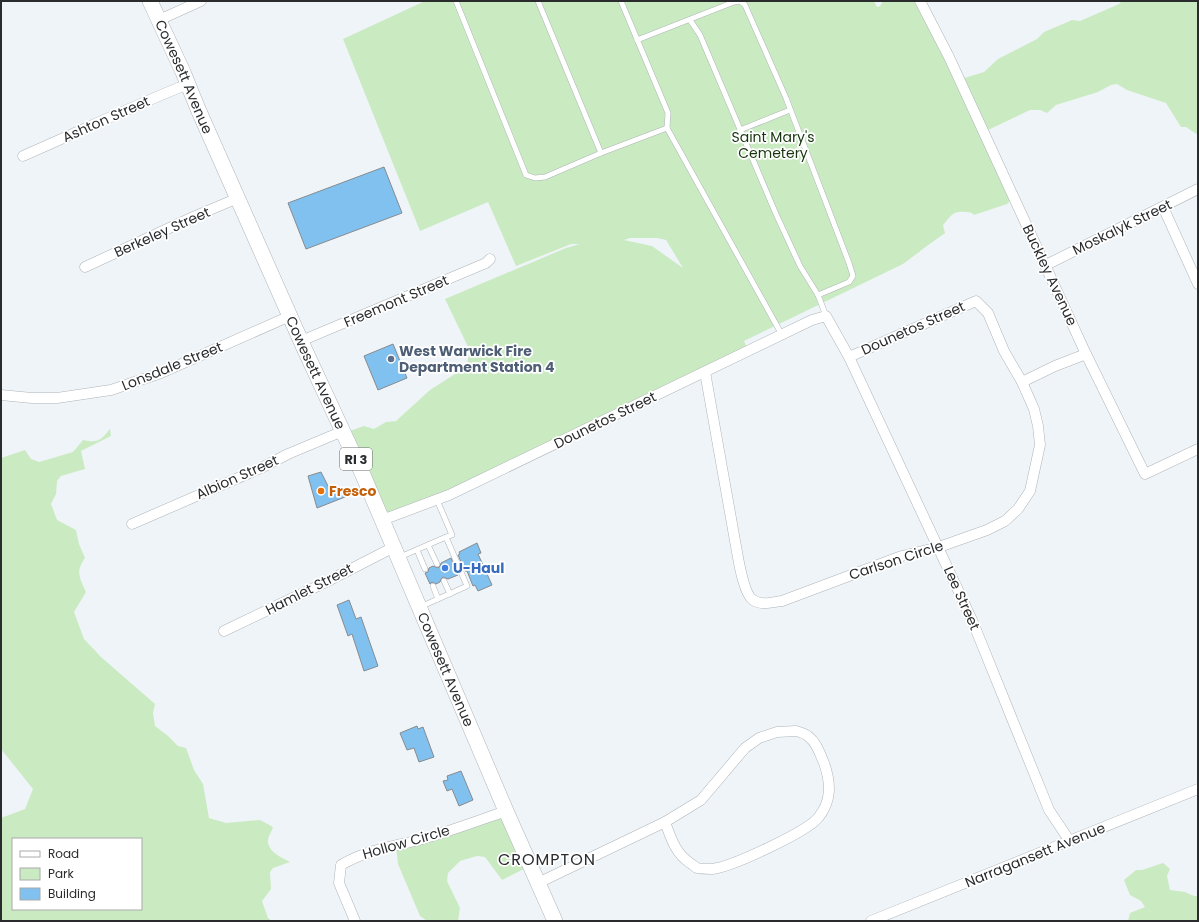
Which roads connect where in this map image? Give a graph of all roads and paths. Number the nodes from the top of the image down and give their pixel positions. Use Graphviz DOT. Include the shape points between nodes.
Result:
graph roads {
  1 [pos="150,1"];
  2 [pos="201,1"];
  3 [pos="456,1"];
  4 [pos="538,1"];
  5 [pos="621,1"];
  6 [pos="920,1"];
  7 [pos="159,20"];
  8 [pos="690,20"];
  9 [pos="637,40"];
  10 [pos="188,84"];
  11 [pos="790,110"];
  12 [pos="667,128"];
  13 [pos="740,130"];
  14 [pos="601,153"];
  15 [pos="23,156"];
  16 [pos="1198,189"];
  17 [pos="238,198"];
  18 [pos="1163,207"];
  19 [pos="490,259"];
  20 [pos="1046,265"];
  21 [pos="85,267"];
  22 [pos="1198,284"];
  23 [pos="818,295"];
  24 [pos="978,302"];
  25 [pos="290,316"];
  26 [pos="826,316"];
  27 [pos="782,335"];
  28 [pos="301,341"];
  29 [pos="1086,354"];
  30 [pos="849,357"];
  31 [pos="705,372"];
  32 [pos="1022,382"];
  33 [pos="1,395"];
  34 [pos="343,431"];
  35 [pos="1198,449"];
  36 [pos="437,500"];
  37 [pos="382,520"];
  38 [pos="132,524"];
  39 [pos="446,537"];
  40 [pos="428,545"];
  41 [pos="939,547"];
  42 [pos="417,550"];
  43 [pos="396,552"];
  44 [pos="437,564"];
  45 [pos="425,569"];
  46 [pos="444,581"];
  47 [pos="432,586"];
  48 [pos="450,594"];
  49 [pos="438,599"];
  50 [pos="419,607"];
  51 [pos="224,631"];
  52 [pos="1198,789"];
  53 [pos="506,811"];
  54 [pos="665,822"];
  55 [pos="1069,840"];
  56 [pos="538,883"];
  57 [pos="355,921"];
  58 [pos="555,921"];
  59 [pos="871,921"];
  1 -- 7 [label="main road, Cowesett Avenue / RI 3"];
  2 -- 7 [label="street"];
  3 -- 14 [label="lane" via="526,175 535,178 545,176"];
  4 -- 14 [label="lane"];
  5 -- 9 [label="lane"];
  6 -- 20 [label="street, Buckley Avenue"];
  7 -- 10 [label="main road, Cowesett Avenue / RI 3"];
  8 -- 9 [label="lane"];
  8 -- 11 [label="lane" via="734,2 740,1 745,5"];
  8 -- 13 [label="lane" via="700,35"];
  9 -- 12 [label="lane" via="668,113"];
  10 -- 15 [label="street, Ashton Street"];
  10 -- 17 [label="main road, Cowesett Avenue / RI 3"];
  11 -- 13 [label="lane"];
  11 -- 23 [label="lane" via="852,276 849,282"];
  12 -- 14 [label="lane"];
  12 -- 27 [label="lane"];
  13 -- 23 [label="lane" via="797,259"];
  16 -- 18 [label="street, Moskalyk Street"];
  17 -- 21 [label="street, Berkeley Street"];
  17 -- 25 [label="main road, Cowesett Avenue / RI 3"];
  18 -- 20 [label="street, Moskalyk Street"];
  18 -- 22 [label="street"];
  19 -- 28 [label="street, Freemont Street" via="486,264"];
  20 -- 29 [label="street, Buckley Avenue"];
  23 -- 26 [label="lane"];
  24 -- 30 [label="street, Dounetos Street"];
  24 -- 32 [label="street, Carlson Circle" via="988,313 1004,351"];
  25 -- 28 [label="main road, Cowesett Avenue / RI 3"];
  25 -- 33 [label="street, Lonsdale Street" via="162,373 111,390 57,398"];
  26 -- 27 [label="street, Dounetos Street"];
  26 -- 30 [label="street, Lee Street"];
  27 -- 31 [label="street, Dounetos Street"];
  28 -- 34 [label="main road, Cowesett Avenue / RI 3"];
  29 -- 32 [label="street"];
  29 -- 35 [label="street, Buckley Avenue" via="1145,474"];
  30 -- 41 [label="street, Lee Street"];
  31 -- 36 [label="street, Dounetos Street"];
  31 -- 41 [label="street, Carlson Circle" via="737,552 744,580 753,600 765,603 782,601 902,556"];
  32 -- 41 [label="street, Carlson Circle" via="1034,410 1040,445 1030,491 1018,509 1005,521"];
  34 -- 37 [label="main road, Cowesett Avenue / RI 3"];
  34 -- 38 [label="street, Albion Street"];
  36 -- 37 [label="street, Dounetos Street"];
  36 -- 39 [label="lane" via="452,535"];
  37 -- 43 [label="main road, Cowesett Avenue / RI 3"];
  39 -- 40 [label="lane"];
  39 -- 48 [label="lane" via="467,586"];
  40 -- 42 [label="lane"];
  40 -- 44 [label="lane"];
  41 -- 55 [label="street, Lee Street" via="972,620 1049,810"];
  42 -- 43 [label="lane"];
  42 -- 45 [label="lane"];
  43 -- 50 [label="main road, Cowesett Avenue / RI 3"];
  43 -- 51 [label="street, Hamlet Street"];
  46 -- 48 [label="lane"];
  47 -- 49 [label="lane"];
  48 -- 49 [label="lane"];
  49 -- 50 [label="lane"];
  50 -- 53 [label="main road, Cowesett Avenue / RI 3"];
  52 -- 55 [label="street, Narragansett Avenue"];
  53 -- 56 [label="main road, Cowesett Avenue / RI 3"];
  53 -- 57 [label="street, Hollow Circle" via="420,840 375,850 341,865 339,883"];
  54 -- 54 [label="street" via="702,800 745,748 759,738 777,732 796,731 809,736 818,749 830,788 827,803 818,818 803,830 757,853 728,865 712,869 697,868 684,859 674,847"];
  54 -- 56 [label="street"];
  55 -- 59 [label="street, Narragansett Avenue"];
  56 -- 58 [label="main road, Cowesett Avenue / RI 3"];
}
